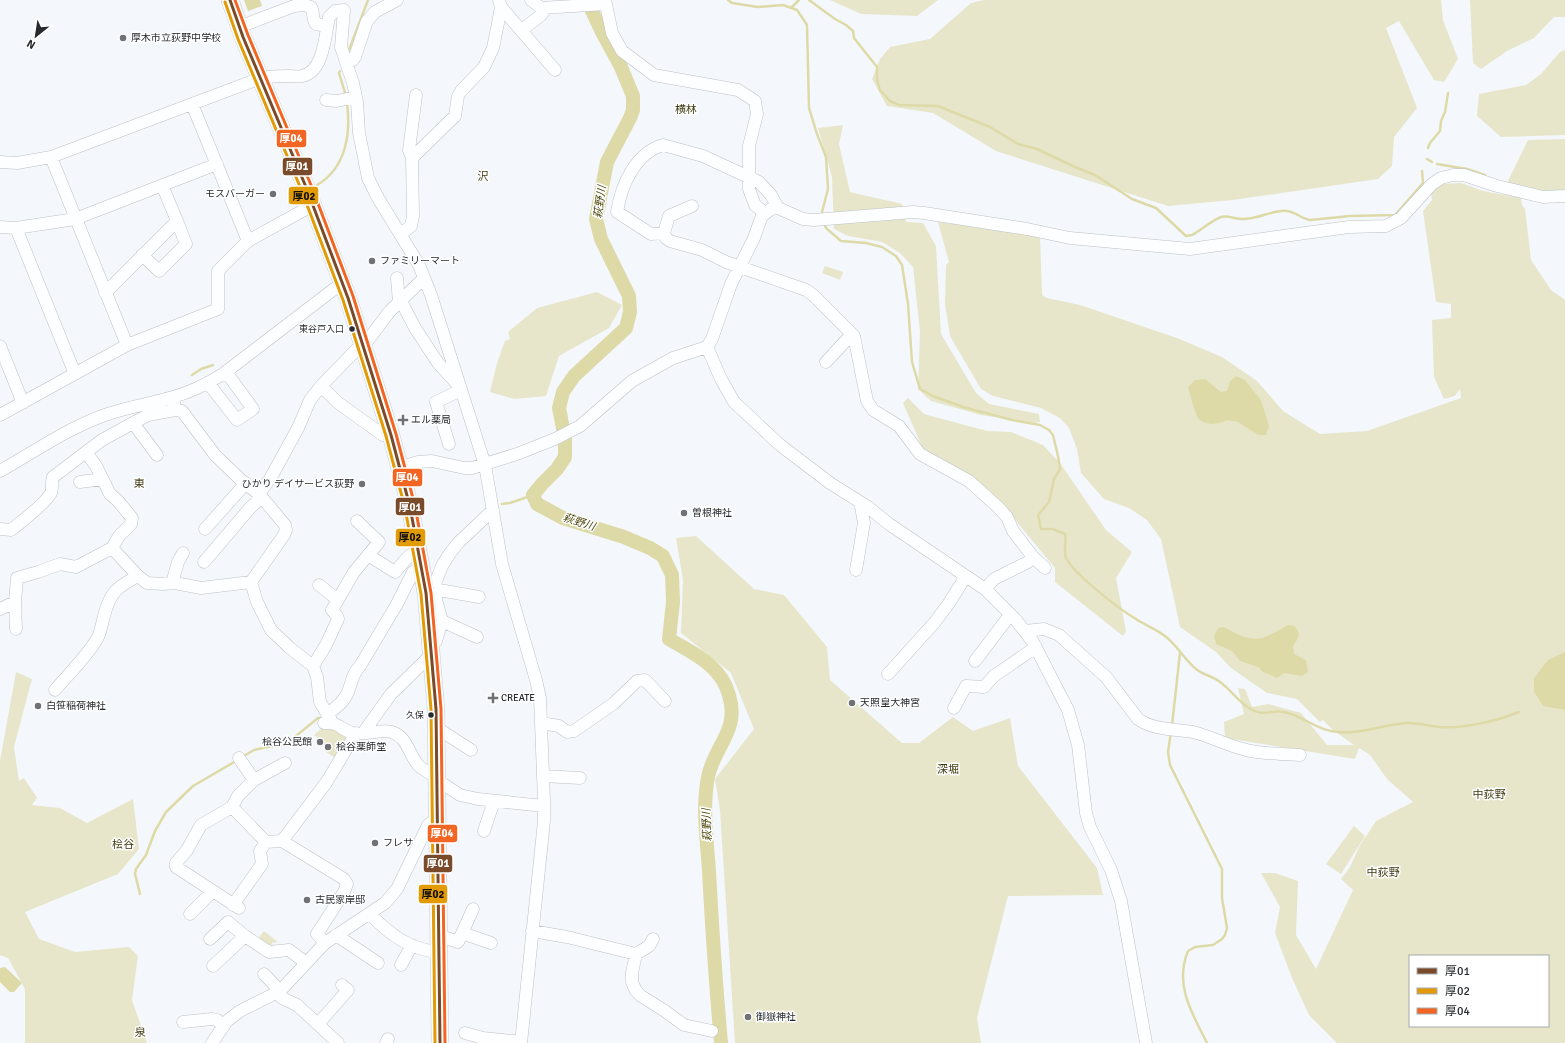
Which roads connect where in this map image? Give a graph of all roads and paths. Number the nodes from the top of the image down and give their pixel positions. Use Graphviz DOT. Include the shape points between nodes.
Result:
graph roads {
  1 [pos="220,0"];
  2 [pos="230,0"];
  3 [pos="397,0"];
  4 [pos="531,0"];
  5 [pos="500,3"];
  6 [pos="604,3"];
  7 [pos="345,5"];
  8 [pos="546,8"];
  9 [pos="239,26"];
  10 [pos="327,26"];
  11 [pos="522,30"];
  12 [pos="346,63"];
  13 [pos="555,70"];
  14 [pos="257,79"];
  15 [pos="416,95"];
  16 [pos="356,97"];
  17 [pos="326,100"];
  18 [pos="192,104"];
  19 [pos="51,157"];
  20 [pos="412,158"];
  21 [pos="0,162"];
  22 [pos="217,164"];
  23 [pos="749,177"];
  24 [pos="162,185"];
  25 [pos="1565,196"];
  26 [pos="692,206"];
  27 [pos="778,208"];
  28 [pos="304,210"];
  29 [pos="765,213"];
  30 [pos="75,219"];
  31 [pos="177,221"];
  32 [pos="0,227"];
  33 [pos="16,228"];
  34 [pos="664,233"];
  35 [pos="401,234"];
  36 [pos="248,241"];
  37 [pos="142,255"];
  38 [pos="739,266"];
  39 [pos="397,278"];
  40 [pos="424,278"];
  41 [pos="338,286"];
  42 [pos="105,292"];
  43 [pos="400,302"];
  44 [pos="852,334"];
  45 [pos="361,342"];
  46 [pos="126,345"];
  47 [pos="0,346"];
  48 [pos="707,347"];
  49 [pos="826,362"];
  50 [pos="226,372"];
  51 [pos="75,374"];
  52 [pos="208,383"];
  53 [pos="321,386"];
  54 [pos="460,388"];
  55 [pos="174,397"];
  56 [pos="23,403"];
  57 [pos="175,410"];
  58 [pos="0,415"];
  59 [pos="133,423"];
  60 [pos="392,435"];
  61 [pos="86,452"];
  62 [pos="448,454"];
  63 [pos="157,455"];
  64 [pos="485,466"];
  65 [pos="401,467"];
  66 [pos="0,471"];
  67 [pos="102,479"];
  68 [pos="80,482"];
  69 [pos="246,483"];
  70 [pos="261,496"];
  71 [pos="862,504"];
  72 [pos="493,510"];
  73 [pos="357,521"];
  74 [pos="0,529"];
  75 [pos="205,529"];
  76 [pos="112,548"];
  77 [pos="418,549"];
  78 [pos="183,553"];
  79 [pos="368,555"];
  80 [pos="1033,557"];
  81 [pos="204,562"];
  82 [pos="1045,568"];
  83 [pos="422,570"];
  84 [pos="856,570"];
  85 [pos="138,576"];
  86 [pos="966,576"];
  87 [pos="251,582"];
  88 [pos="172,583"];
  89 [pos="319,585"];
  90 [pos="984,589"];
  91 [pos="430,591"];
  92 [pos="479,597"];
  93 [pos="338,600"];
  94 [pos="15,602"];
  95 [pos="0,609"];
  96 [pos="1010,615"];
  97 [pos="442,621"];
  98 [pos="16,629"];
  99 [pos="1025,631"];
  100 [pos="477,637"];
  101 [pos="1036,647"];
  102 [pos="431,648"];
  103 [pos="976,661"];
  104 [pos="313,666"];
  105 [pos="888,674"];
  106 [pos="55,690"];
  107 [pos="666,701"];
  108 [pos="954,708"];
  109 [pos="328,720"];
  110 [pos="541,723"];
  111 [pos="437,728"];
  112 [pos="359,733"];
  113 [pos="471,750"];
  114 [pos="1300,755"];
  115 [pos="239,758"];
  116 [pos="285,763"];
  117 [pos="543,776"];
  118 [pos="580,778"];
  119 [pos="254,780"];
  120 [pos="437,780"];
  121 [pos="494,801"];
  122 [pos="544,806"];
  123 [pos="232,807"];
  124 [pos="437,819"];
  125 [pos="484,831"];
  126 [pos="282,841"];
  127 [pos="266,842"];
  128 [pos="213,892"];
  129 [pos="473,909"];
  130 [pos="195,912"];
  131 [pos="370,914"];
  132 [pos="532,931"];
  133 [pos="462,933"];
  134 [pos="212,935"];
  135 [pos="336,935"];
  136 [pos="438,935"];
  137 [pos="245,936"];
  138 [pos="653,939"];
  139 [pos="325,943"];
  140 [pos="487,944"];
  141 [pos="412,945"];
  142 [pos="439,952"];
  143 [pos="636,954"];
  144 [pos="373,962"];
  145 [pos="306,963"];
  146 [pos="217,965"];
  147 [pos="401,965"];
  148 [pos="264,974"];
  149 [pos="347,990"];
  150 [pos="278,992"];
  151 [pos="183,1022"];
  152 [pos="318,1024"];
  153 [pos="224,1026"];
  154 [pos="712,1032"];
  155 [pos="465,1033"];
  156 [pos="483,1041"];
  157 [pos="521,1042"];
  158 [pos="212,1043"];
  159 [pos="338,1043"];
  160 [pos="440,1043"];
  161 [pos="1146,1043"];
  1 -- 14 [label="highway"];
  2 -- 9 [label="highway"];
  3 -- 12 [label="street" via="370,16 355,57"];
  4 -- 8 [label="street" via="541,8"];
  5 -- 11 [label="street"];
  5 -- 20 [label="street" via="493,48 484,67 458,96 455,116"];
  6 -- 8 [label="street"];
  6 -- 23 [label="street" via="612,33 622,51 654,75 738,90 755,101 757,114 749,146"];
  7 -- 10 [label="street" via="329,16"];
  7 -- 12 [label="street" via="341,47"];
  8 -- 11 [label="street"];
  9 -- 10 [label="street" via="294,6 304,5 311,6 313,21 316,24"];
  9 -- 14 [label="highway"];
  10 -- 14 [label="street" via="320,60 310,73 302,76 269,76"];
  11 -- 13 [label="street"];
  12 -- 16 [label="street"];
  14 -- 18 [label="street"];
  14 -- 28 [label="highway"];
  14 -- 41 [label="highway" via="306,187"];
  15 -- 20 [label="street" via="408,130"];
  16 -- 17 [label="street" via="337,101"];
  16 -- 35 [label="street" via="359,133 368,178"];
  18 -- 19 [label="street"];
  18 -- 22 [label="street"];
  19 -- 21 [label="street" via="17,163"];
  19 -- 30 [label="street"];
  20 -- 35 [label="street" via="416,202 411,226"];
  22 -- 24 [label="street"];
  22 -- 36 [label="street"];
  23 -- 27 [label="street" via="759,182 771,195"];
  23 -- 29 [label="street" via="750,194 755,205"];
  23 -- 34 [label="street" via="702,156 668,145 659,146 637,161 620,193 617,212 651,234"];
  24 -- 30 [label="street"];
  24 -- 31 [label="street"];
  25 -- 27 [label="street" via="1537,195 1464,175 1453,175 1432,184 1401,218 1386,226 1349,227 1190,249 1070,238 924,213 803,219"];
  26 -- 34 [label="street" via="669,216"];
  27 -- 29 [label="street"];
  28 -- 36 [label="street"];
  28 -- 41 [label="highway"];
  29 -- 38 [label="street"];
  30 -- 33 [label="street"];
  30 -- 42 [label="street"];
  31 -- 37 [label="street"];
  31 -- 37 [label="street" via="186,244 159,270"];
  32 -- 33 [label="street"];
  33 -- 51 [label="street"];
  34 -- 38 [label="street" via="670,241 702,250"];
  35 -- 40 [label="street"];
  36 -- 46 [label="street" via="218,270 218,309"];
  37 -- 42 [label="street"];
  38 -- 44 [label="street" via="806,290"];
  38 -- 48 [label="street"];
  39 -- 43 [label="street"];
  40 -- 43 [label="street"];
  40 -- 54 [label="street"];
  41 -- 45 [label="highway"];
  41 -- 50 [label="street"];
  42 -- 46 [label="street"];
  43 -- 45 [label="street"];
  43 -- 54 [label="street" via="438,363"];
  44 -- 49 [label="street"];
  44 -- 80 [label="street" via="867,401 873,410 899,426 920,454 969,481 999,508"];
  45 -- 53 [label="street"];
  45 -- 60 [label="highway"];
  46 -- 51 [label="street"];
  47 -- 56 [label="street"];
  48 -- 64 [label="street" via="673,358 632,381 570,432"];
  48 -- 71 [label="street" via="734,402 780,445"];
  50 -- 52 [label="street"];
  50 -- 52 [label="street" via="253,409 237,420"];
  51 -- 56 [label="street"];
  52 -- 55 [label="street"];
  53 -- 60 [label="street" via="337,402 383,435"];
  53 -- 70 [label="street" via="310,400 298,428"];
  54 -- 62 [label="street" via="436,402"];
  54 -- 64 [label="street"];
  55 -- 57 [label="street"];
  55 -- 66 [label="street" via="104,415 68,432"];
  56 -- 58 [label="street"];
  57 -- 59 [label="street" via="148,415"];
  57 -- 69 [label="street" via="182,411 216,455"];
  59 -- 61 [label="street"];
  59 -- 63 [label="street" via="146,444"];
  60 -- 65 [label="highway"];
  61 -- 67 [label="street"];
  61 -- 74 [label="street" via="53,477 52,491 31,514 11,530"];
  62 -- 64 [label="street" via="464,468"];
  62 -- 65 [label="street" via="432,461"];
  64 -- 72 [label="street"];
  65 -- 77 [label="highway"];
  67 -- 68 [label="street"];
  67 -- 76 [label="street" via="110,494 132,518 131,524"];
  69 -- 70 [label="street"];
  69 -- 75 [label="street"];
  70 -- 81 [label="street" via="250,508 236,533"];
  70 -- 87 [label="street" via="285,524 286,530"];
  71 -- 84 [label="street" via="864,523"];
  71 -- 86 [label="street"];
  72 -- 91 [label="street" via="450,553"];
  72 -- 110 [label="street" via="502,564 536,680"];
  73 -- 79 [label="street" via="381,540"];
  76 -- 85 [label="street"];
  76 -- 94 [label="street" via="76,567 60,564 17,578"];
  77 -- 79 [label="street" via="395,572"];
  77 -- 83 [label="highway"];
  78 -- 88 [label="street"];
  79 -- 93 [label="street" via="354,572"];
  80 -- 82 [label="street"];
  80 -- 90 [label="street" via="994,579"];
  83 -- 91 [label="highway"];
  83 -- 109 [label="street" via="413,572 397,604 360,666 354,671 347,693"];
  85 -- 88 [label="street" via="147,583"];
  85 -- 106 [label="street" via="124,583 111,595 98,637"];
  86 -- 90 [label="street"];
  86 -- 105 [label="street" via="935,622"];
  87 -- 88 [label="street" via="201,588"];
  87 -- 104 [label="street" via="257,602 271,630"];
  89 -- 93 [label="street"];
  90 -- 96 [label="street"];
  91 -- 92 [label="street"];
  91 -- 97 [label="street"];
  91 -- 102 [label="highway"];
  93 -- 104 [label="street" via="332,610 338,616 338,620"];
  94 -- 95 [label="street"];
  94 -- 98 [label="street"];
  96 -- 99 [label="street"];
  96 -- 103 [label="street"];
  97 -- 100 [label="street"];
  97 -- 102 [label="street"];
  99 -- 101 [label="street"];
  99 -- 114 [label="street" via="1044,629 1059,635 1106,677 1144,724 1195,733 1243,750"];
  101 -- 108 [label="street" via="994,676 984,687 966,686"];
  101 -- 161 [label="street" via="1068,710 1078,744 1086,813 1090,827 1112,870 1121,901"];
  102 -- 111 [label="highway"];
  102 -- 112 [label="street"];
  104 -- 109 [label="street" via="320,699"];
  107 -- 110 [label="street" via="646,680 637,681 613,704 574,731 567,732 559,726"];
  109 -- 112 [label="street" via="353,733"];
  110 -- 117 [label="street"];
  111 -- 113 [label="street"];
  111 -- 120 [label="highway"];
  112 -- 120 [label="street" via="384,731 398,735 404,740 419,765"];
  112 -- 126 [label="street" via="326,783"];
  115 -- 119 [label="street"];
  116 -- 119 [label="street"];
  117 -- 118 [label="street"];
  117 -- 122 [label="street"];
  119 -- 123 [label="street" via="238,796"];
  120 -- 121 [label="street" via="460,795"];
  120 -- 124 [label="highway"];
  121 -- 122 [label="street"];
  121 -- 125 [label="street"];
  122 -- 132 [label="street"];
  123 -- 127 [label="street"];
  123 -- 128 [label="street" via="201,825 187,850 176,863 176,867"];
  124 -- 131 [label="street" via="428,825 398,889"];
  124 -- 136 [label="highway"];
  126 -- 127 [label="street"];
  126 -- 139 [label="street" via="344,879 347,884 317,934"];
  127 -- 128 [label="street" via="260,851 262,864 258,874 236,907"];
  128 -- 130 [label="street"];
  129 -- 133 [label="street"];
  131 -- 135 [label="street"];
  131 -- 141 [label="street" via="391,935"];
  132 -- 143 [label="street"];
  132 -- 157 [label="street"];
  133 -- 136 [label="street" via="458,942"];
  133 -- 140 [label="street"];
  134 -- 137 [label="street" via="228,922"];
  135 -- 139 [label="street"];
  135 -- 144 [label="street"];
  136 -- 142 [label="highway"];
  137 -- 145 [label="street" via="269,952 277,948 289,950"];
  137 -- 146 [label="street"];
  138 -- 143 [label="street" via="649,946"];
  139 -- 145 [label="street"];
  141 -- 142 [label="street"];
  141 -- 147 [label="street"];
  142 -- 160 [label="highway"];
  143 -- 154 [label="street" via="632,982 641,996 684,1025"];
  145 -- 150 [label="street"];
  148 -- 150 [label="street"];
  149 -- 152 [label="street"];
  150 -- 152 [label="street" via="282,998 297,1005"];
  150 -- 153 [label="street" via="240,1011"];
  151 -- 153 [label="street" via="212,1018"];
  152 -- 159 [label="street"];
  153 -- 158 [label="street"];
  155 -- 156 [label="street"];
  156 -- 157 [label="street"];
}
